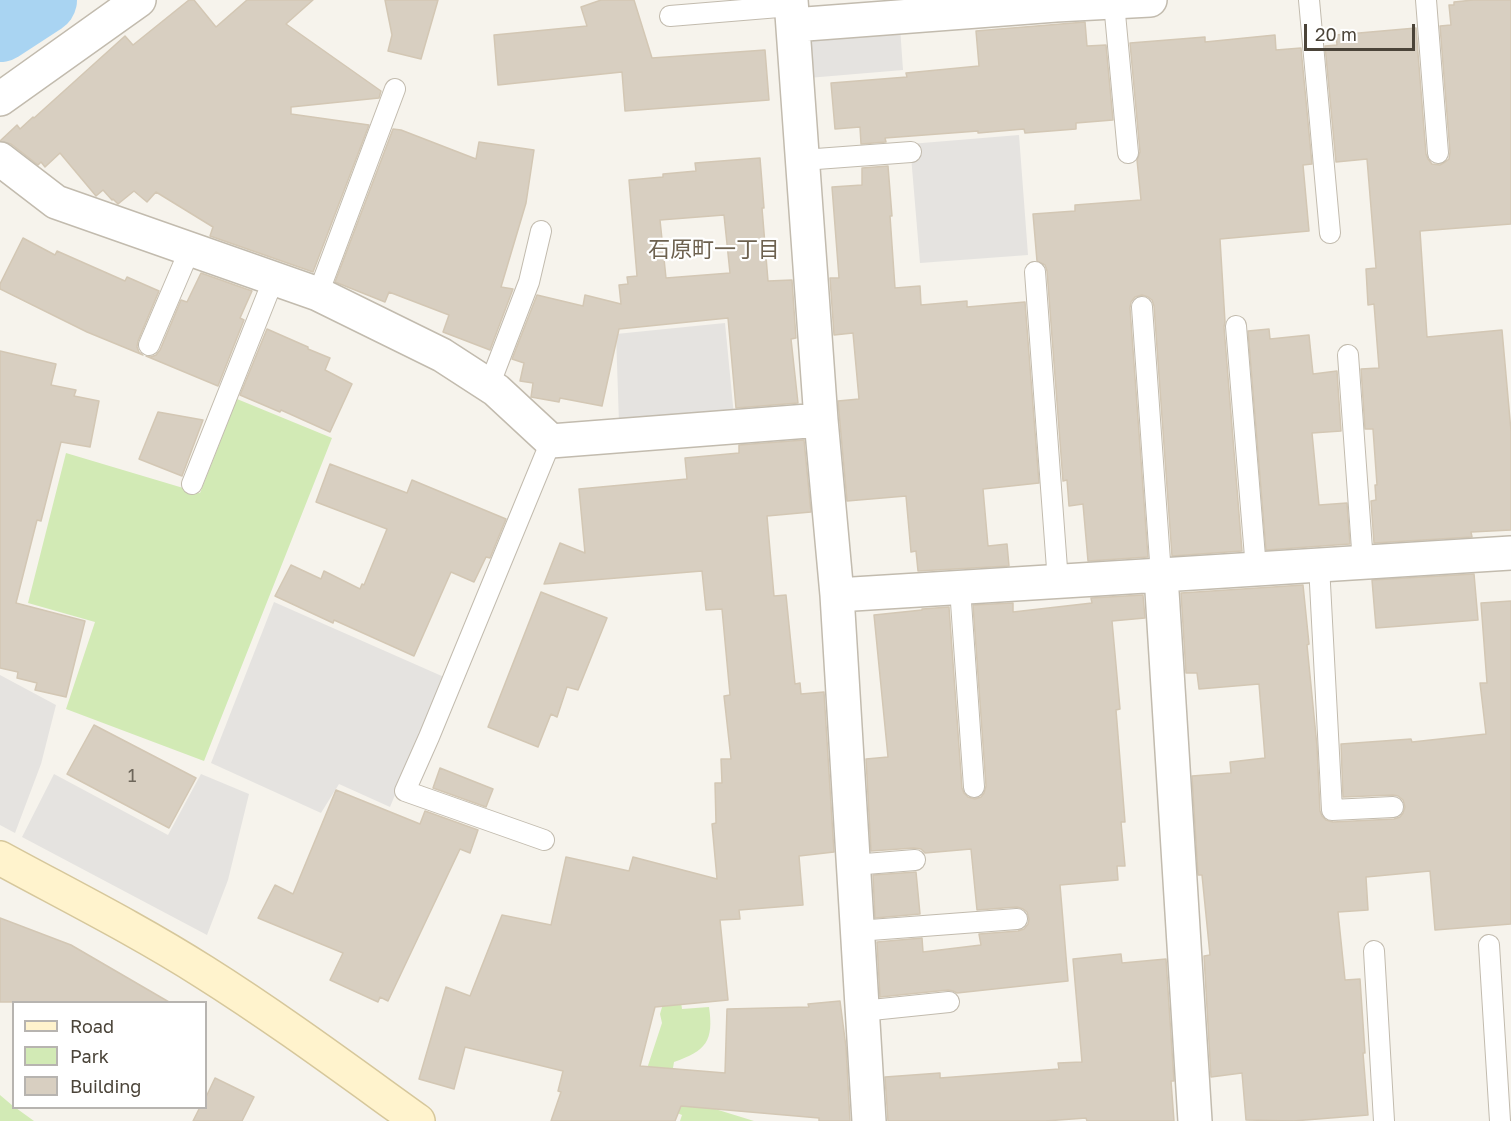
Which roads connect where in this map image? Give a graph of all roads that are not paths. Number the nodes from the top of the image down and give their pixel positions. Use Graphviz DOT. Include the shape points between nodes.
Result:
graph roads {
  1 [pos="140,0"];
  2 [pos="1150,0"];
  3 [pos="1309,0"];
  4 [pos="1426,0"];
  5 [pos="1056,3"];
  6 [pos="1114,3"];
  7 [pos="792,10"];
  8 [pos="670,16"];
  9 [pos="394,89"];
  10 [pos="0,99"];
  11 [pos="911,152"];
  12 [pos="1128,153"];
  13 [pos="1438,153"];
  14 [pos="0,159"];
  15 [pos="803,160"];
  16 [pos="540,231"];
  17 [pos="1330,233"];
  18 [pos="190,249"];
  19 [pos="1035,272"];
  20 [pos="274,278"];
  21 [pos="318,294"];
  22 [pos="1143,307"];
  23 [pos="1236,326"];
  24 [pos="149,345"];
  25 [pos="1347,355"];
  26 [pos="489,386"];
  27 [pos="820,420"];
  28 [pos="551,441"];
  29 [pos="192,484"];
  30 [pos="1511,553"];
  31 [pos="1363,562"];
  32 [pos="1319,565"];
  33 [pos="1256,569"];
  34 [pos="1161,575"];
  35 [pos="1058,582"];
  36 [pos="960,588"];
  37 [pos="837,596"];
  38 [pos="974,787"];
  39 [pos="1393,807"];
  40 [pos="544,840"];
  41 [pos="0,858"];
  42 [pos="915,860"];
  43 [pos="853,865"];
  44 [pos="1017,919"];
  45 [pos="857,932"];
  46 [pos="1489,945"];
  47 [pos="1374,951"];
  48 [pos="949,1002"];
  49 [pos="862,1011"];
  50 [pos="418,1121"];
  51 [pos="868,1121"];
  52 [pos="1195,1121"];
  53 [pos="1384,1121"];
  54 [pos="1500,1121"];
  1 -- 10 [label="street"];
  2 -- 6 [label="street"];
  3 -- 17 [label="lane"];
  4 -- 13 [label="lane"];
  5 -- 6 [label="street"];
  5 -- 7 [label="street"];
  6 -- 12 [label="lane"];
  7 -- 8 [label="lane"];
  7 -- 15 [label="street"];
  9 -- 21 [label="lane"];
  11 -- 15 [label="lane"];
  14 -- 18 [label="street" via="56,202"];
  15 -- 27 [label="street"];
  16 -- 26 [label="lane" via="529,282"];
  18 -- 20 [label="street"];
  18 -- 24 [label="lane"];
  19 -- 35 [label="lane"];
  20 -- 21 [label="street"];
  20 -- 29 [label="lane"];
  21 -- 26 [label="street" via="442,355"];
  22 -- 34 [label="lane"];
  23 -- 33 [label="lane"];
  25 -- 31 [label="lane"];
  26 -- 28 [label="street"];
  27 -- 28 [label="street"];
  27 -- 37 [label="street"];
  28 -- 40 [label="lane" via="405,791"];
  30 -- 31 [label="street"];
  31 -- 32 [label="street"];
  32 -- 33 [label="street"];
  32 -- 39 [label="lane" via="1332,810"];
  33 -- 34 [label="street"];
  34 -- 35 [label="street"];
  34 -- 52 [label="street"];
  35 -- 36 [label="street"];
  36 -- 37 [label="street"];
  36 -- 38 [label="lane"];
  37 -- 43 [label="street"];
  41 -- 50 [label="street" via="202,971 280,1021"];
  42 -- 43 [label="lane"];
  43 -- 45 [label="street"];
  44 -- 45 [label="lane"];
  45 -- 49 [label="street"];
  46 -- 54 [label="lane"];
  47 -- 53 [label="lane"];
  48 -- 49 [label="lane"];
  49 -- 51 [label="street"];
}
